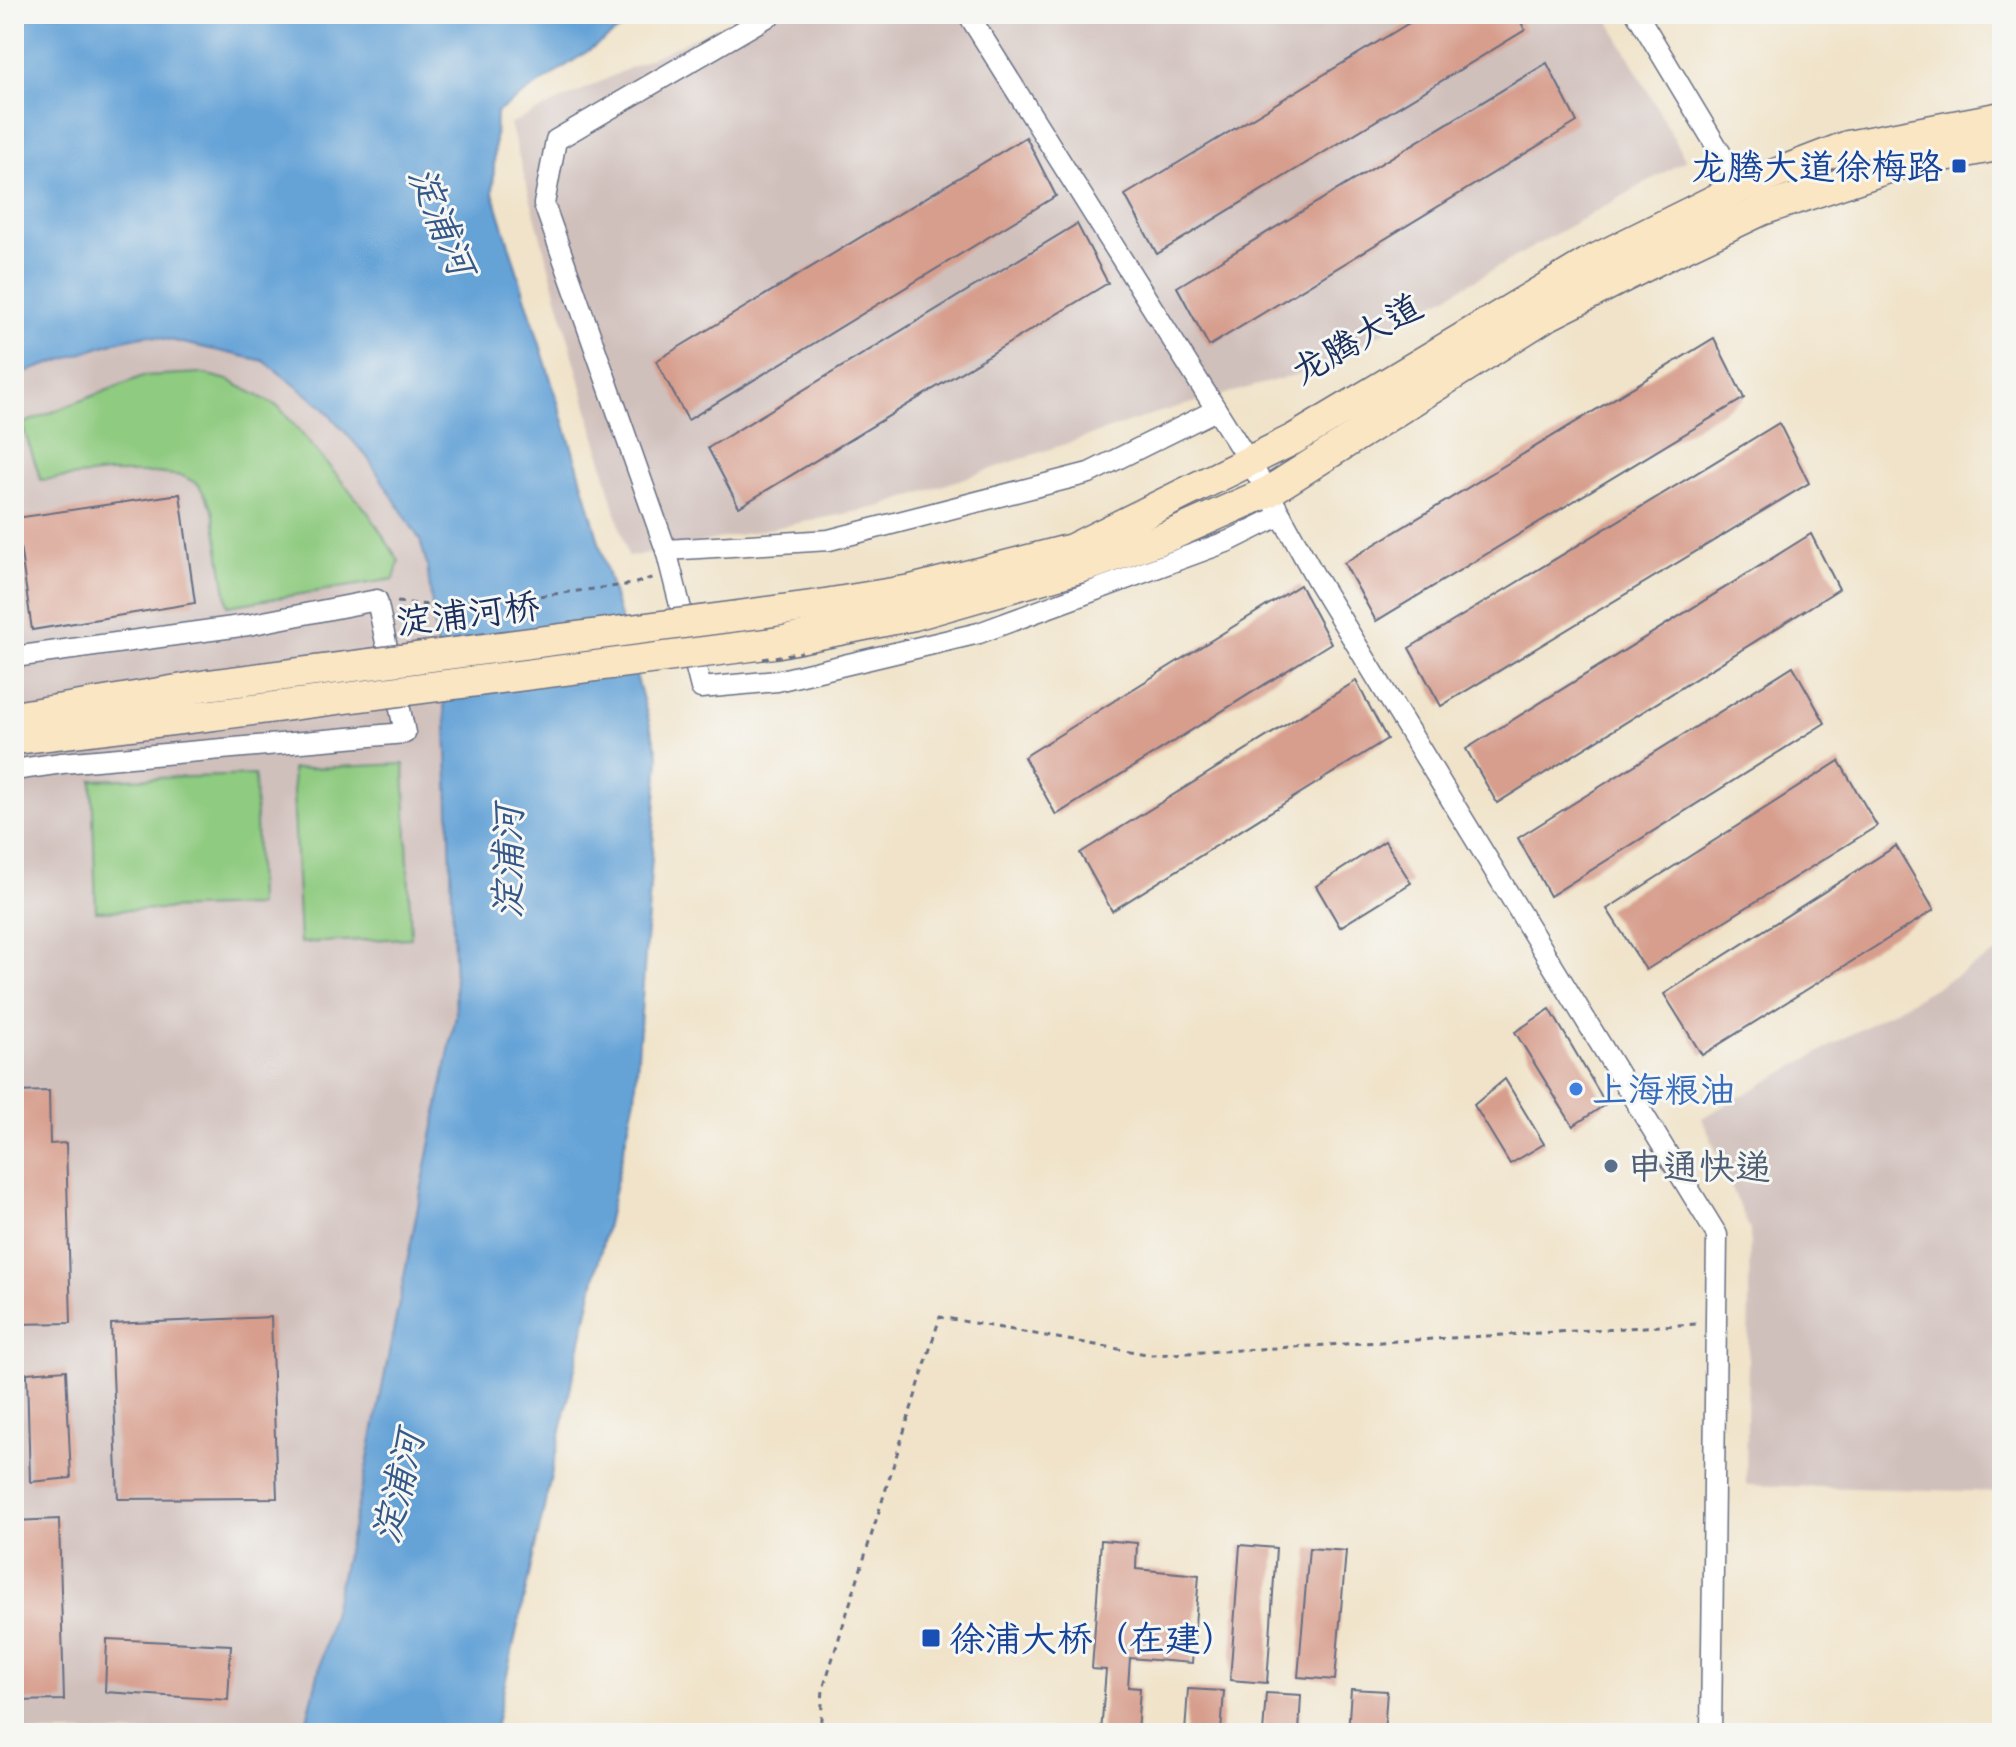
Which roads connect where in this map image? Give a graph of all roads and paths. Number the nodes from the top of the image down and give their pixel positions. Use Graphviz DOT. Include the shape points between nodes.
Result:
graph roads {
  1 [pos="772,14"];
  2 [pos="968,14"];
  3 [pos="1637,14"];
  4 [pos="2002,117"];
  5 [pos="2002,145"];
  6 [pos="1741,187"];
  7 [pos="1216,410"];
  8 [pos="1249,462"];
  9 [pos="1275,504"];
  10 [pos="666,550"];
  11 [pos="672,571"];
  12 [pos="377,600"];
  13 [pos="738,616"];
  14 [pos="14,657"];
  15 [pos="210,700"];
  16 [pos="14,717"];
  17 [pos="14,739"];
  18 [pos="14,770"];
  19 [pos="1717,1323"];
  20 [pos="820,1733"];
  21 [pos="1711,1733"];
  1 -- 10 [label="street" via="556,140 544,204"];
  2 -- 7 [label="street"];
  3 -- 6 [label="street"];
  4 -- 6 [label="main road, 龙腾大道" via="1848,146"];
  5 -- 9 [label="main road" via="1897,165 1762,210 1667,255 1543,318"];
  6 -- 8 [label="main road, 龙腾大道" via="1588,263"];
  7 -- 8 [label="street"];
  7 -- 10 [label="street" via="1089,473 829,540"];
  8 -- 9 [label="street"];
  8 -- 13 [label="main road, 龙腾大道" via="1072,549 911,590"];
  9 -- 11 [label="street" via="1229,541 979,633 777,681 701,688"];
  9 -- 15 [label="main road, 淀浦河桥, bridge" via="914,615 774,643"];
  9 -- 19 [label="street" via="1717,1235"];
  10 -- 11 [label="street"];
  11 -- 12 [label="path" via="633,584 452,607"];
  12 -- 14 [label="street" via="248,625"];
  12 -- 18 [label="street" via="405,733"];
  13 -- 15 [label="main road, 淀浦河桥, bridge"];
  15 -- 16 [label="main road"];
  15 -- 17 [label="main road"];
  19 -- 20 [label="path" via="1152,1355 940,1317 823,1689"];
  19 -- 21 [label="street"];
}
